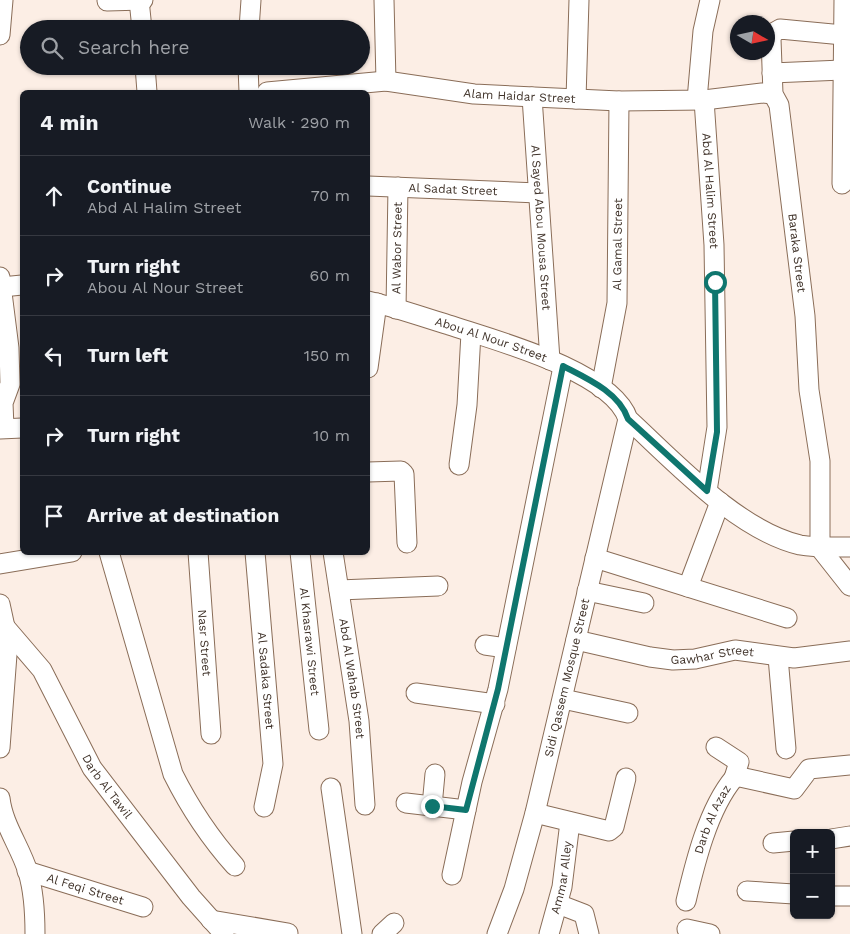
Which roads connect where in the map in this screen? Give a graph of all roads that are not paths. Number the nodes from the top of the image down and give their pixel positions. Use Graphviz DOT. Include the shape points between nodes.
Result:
graph roads {
  1 [pos="3,0"];
  2 [pos="141,0"];
  3 [pos="250,0"];
  4 [pos="384,0"];
  5 [pos="579,0"];
  6 [pos="710,0"];
  7 [pos="844,0"];
  8 [pos="107,2"];
  9 [pos="142,20"];
  10 [pos="249,20"];
  11 [pos="0,34"];
  12 [pos="843,35"];
  13 [pos="772,73"];
  14 [pos="146,75"];
  15 [pos="248,75"];
  16 [pos="386,80"];
  17 [pos="845,82"];
  18 [pos="147,90"];
  19 [pos="249,90"];
  20 [pos="287,90"];
  21 [pos="773,94"];
  22 [pos="532,97"];
  23 [pos="576,99"];
  24 [pos="619,100"];
  25 [pos="700,100"];
  26 [pos="842,184"];
  27 [pos="370,186"];
  28 [pos="398,187"];
  29 [pos="538,193"];
  30 [pos="1,282"];
  31 [pos="20,285"];
  32 [pos="372,302"];
  33 [pos="396,309"];
  34 [pos="472,333"];
  35 [pos="370,335"];
  36 [pos="556,363"];
  37 [pos="600,388"];
  38 [pos="8,397"];
  39 [pos="628,419"];
  40 [pos="9,428"];
  41 [pos="459,465"];
  42 [pos="370,472"];
  43 [pos="714,496"];
  44 [pos="407,543"];
  45 [pos="850,547"];
  46 [pos="820,548"];
  47 [pos="54,555"];
  48 [pos="110,555"];
  49 [pos="198,555"];
  50 [pos="255,555"];
  51 [pos="300,555"];
  52 [pos="333,555"];
  53 [pos="595,558"];
  54 [pos="0,564"];
  55 [pos="438,586"];
  56 [pos="850,586"];
  57 [pos="688,587"];
  58 [pos="339,590"];
  59 [pos="587,591"];
  60 [pos="644,603"];
  61 [pos="0,604"];
  62 [pos="787,618"];
  63 [pos="6,628"];
  64 [pos="576,640"];
  65 [pos="485,645"];
  66 [pos="506,648"];
  67 [pos="850,651"];
  68 [pos="778,657"];
  69 [pos="416,693"];
  70 [pos="563,698"];
  71 [pos="495,704"];
  72 [pos="628,713"];
  73 [pos="319,730"];
  74 [pos="211,734"];
  75 [pos="716,747"];
  76 [pos="0,748"];
  77 [pos="786,749"];
  78 [pos="850,765"];
  79 [pos="435,774"];
  80 [pos="626,778"];
  81 [pos="734,778"];
  82 [pos="331,788"];
  83 [pos="0,798"];
  84 [pos="406,803"];
  85 [pos="364,805"];
  86 [pos="432,806"];
  87 [pos="264,807"];
  88 [pos="466,810"];
  89 [pos="535,812"];
  90 [pos="570,822"];
  91 [pos="850,836"];
  92 [pos="835,838"];
  93 [pos="790,841"];
  94 [pos="773,843"];
  95 [pos="235,866"];
  96 [pos="27,871"];
  97 [pos="452,875"];
  98 [pos="747,891"];
  99 [pos="790,894"];
  100 [pos="835,896"];
  101 [pos="850,896"];
  102 [pos="686,901"];
  103 [pos="558,904"];
  104 [pos="143,907"];
  105 [pos="217,927"];
  106 [pos="687,930"];
  107 [pos="288,933"];
  108 [pos="36,934"];
  109 [pos="352,934"];
  110 [pos="497,934"];
  111 [pos="549,934"];
  112 [pos="589,934"];
  113 [pos="710,934"];
  1 -- 11 [label="street"];
  2 -- 8 [label="street"];
  2 -- 9 [label="street"];
  3 -- 10 [label="street"];
  4 -- 16 [label="street"];
  5 -- 23 [label="street"];
  6 -- 25 [label="street, Abd Al Halim Street" via="703,31"];
  7 -- 12 [label="street"];
  12 -- 13 [label="street, Baraka Street" via="774,31 771,39"];
  12 -- 17 [label="street"];
  13 -- 17 [label="street"];
  13 -- 21 [label="street, Baraka Street"];
  14 -- 18 [label="street"];
  15 -- 19 [label="street"];
  16 -- 20 [label="street, Alam Haidar Street"];
  16 -- 22 [label="street, Alam Haidar Street" via="474,94"];
  17 -- 26 [label="street"];
  21 -- 25 [label="street, Alam Haidar Street"];
  21 -- 46 [label="street, Baraka Street" via="779,105 805,316 809,390 820,461"];
  22 -- 23 [label="street, Alam Haidar Street"];
  22 -- 29 [label="street, Al Sayed Abou Mousa Street"];
  23 -- 24 [label="street, Alam Haidar Street"];
  24 -- 25 [label="street, Alam Haidar Street"];
  24 -- 37 [label="street, Al Gamal Street" via="617,303"];
  25 -- 43 [label="street, Abd Al Halim Street" via="714,245 717,428"];
  27 -- 28 [label="street, Al Sadat Street"];
  28 -- 29 [label="street, Al Sadat Street"];
  28 -- 33 [label="street, Al Wabor Street"];
  29 -- 36 [label="street, Al Sayed Abou Mousa Street"];
  30 -- 31 [label="street"];
  30 -- 38 [label="street" via="9,348"];
  32 -- 33 [label="street, Abou Al Nour Street"];
  32 -- 35 [label="street"];
  33 -- 34 [label="street, Abou Al Nour Street"];
  34 -- 36 [label="street, Abou Al Nour Street"];
  34 -- 41 [label="street"];
  36 -- 37 [label="street, Abou Al Nour Street"];
  36 -- 66 [label="street, Al Sayed Abou Mousa Street"];
  37 -- 39 [label="street, Abou Al Nour Street" via="625,410"];
  38 -- 40 [label="street"];
  39 -- 43 [label="street, Abou Al Nour Street"];
  39 -- 53 [label="street, Sidi Qassem Mosque Street"];
  42 -- 44 [label="street" via="401,472 406,476"];
  43 -- 46 [label="street, Abou Al Nour Street" via="735,514 778,537"];
  43 -- 57 [label="street, Abd Al Halim Street"];
  45 -- 46 [label="street, Abou Al Nour Street"];
  46 -- 56 [label="street"];
  47 -- 54 [label="street"];
  48 -- 95 [label="street" via="173,774 210,838"];
  49 -- 74 [label="street, Nasr Street"];
  50 -- 87 [label="street, Al Sadaka Street" via="273,764"];
  51 -- 73 [label="street, Al Khasrawi Street"];
  52 -- 58 [label="street, Abd Al Wahab Street"];
  53 -- 57 [label="street"];
  53 -- 59 [label="street, Sidi Qassem Mosque Street"];
  55 -- 58 [label="street"];
  57 -- 62 [label="street"];
  58 -- 85 [label="street, Abd Al Wahab Street" via="359,721"];
  59 -- 60 [label="street"];
  59 -- 64 [label="street, Sidi Qassem Mosque Street"];
  61 -- 63 [label="street"];
  63 -- 76 [label="street" via="8,658"];
  63 -- 105 [label="street, Darb Al Tawil" via="42,670 92,768"];
  64 -- 68 [label="street, Gawhar Street" via="673,660 695,659 735,650"];
  64 -- 70 [label="street, Sidi Qassem Mosque Street"];
  65 -- 66 [label="street"];
  66 -- 71 [label="street, Al Sayed Abou Mousa Street"];
  67 -- 68 [label="street, Gawhar Street" via="812,657"];
  68 -- 77 [label="street"];
  69 -- 71 [label="street"];
  70 -- 72 [label="street"];
  70 -- 89 [label="street, Sidi Qassem Mosque Street"];
  71 -- 88 [label="street, Al Sayed Abou Mousa Street"];
  75 -- 81 [label="street" via="739,762"];
  78 -- 81 [label="street, Darb Al Azaz" via="809,769 794,789"];
  79 -- 86 [label="street"];
  80 -- 90 [label="street" via="612,830"];
  81 -- 102 [label="street, Darb Al Azaz" via="703,839"];
  82 -- 109 [label="street"];
  83 -- 96 [label="street" via="6,824"];
  84 -- 86 [label="street"];
  86 -- 88 [label="street"];
  88 -- 97 [label="street, Al Sayed Abou Mousa Street"];
  89 -- 90 [label="street"];
  89 -- 110 [label="street, Sidi Qassem Mosque Street" via="514,889"];
  90 -- 103 [label="street, Ammar Alley"];
  91 -- 92 [label="street"];
  93 -- 94 [label="street"];
  96 -- 104 [label="street, Al Feqi Street"];
  96 -- 108 [label="street"];
  98 -- 99 [label="street"];
  100 -- 101 [label="street"];
  103 -- 111 [label="street, Ammar Alley"];
  103 -- 112 [label="street" via="584,914"];
  105 -- 107 [label="street"];
  106 -- 113 [label="street"];
}
